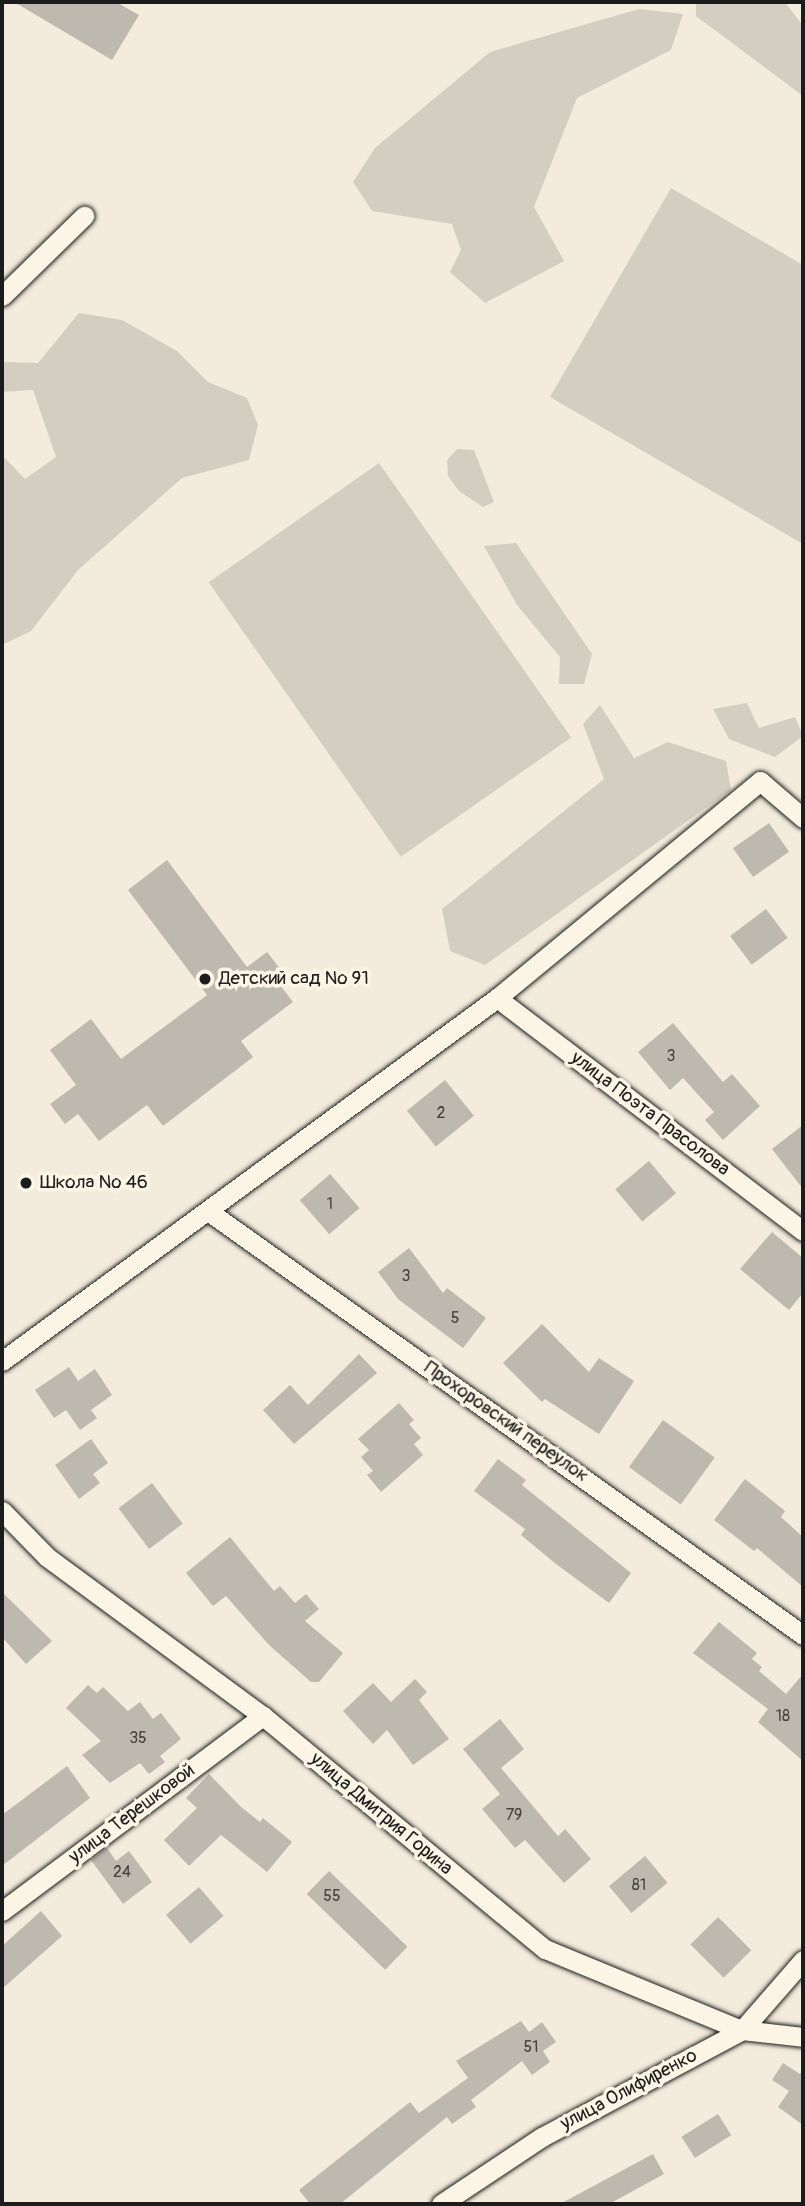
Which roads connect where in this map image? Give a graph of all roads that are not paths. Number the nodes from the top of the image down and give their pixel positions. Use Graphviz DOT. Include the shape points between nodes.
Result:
graph roads {
  1 [pos="84,216"];
  2 [pos="2,296"];
  3 [pos="803,818"];
  4 [pos="497,998"];
  5 [pos="208,1210"];
  6 [pos="803,1231"];
  7 [pos="2,1361"];
  8 [pos="2,1511"];
  9 [pos="803,1635"];
  10 [pos="262,1716"];
  11 [pos="2,1911"];
  12 [pos="803,1960"];
  13 [pos="743,2030"];
  14 [pos="803,2037"];
  15 [pos="441,2204"];
  1 -- 2 [label="street"];
  3 -- 4 [label="street" via="760,781"];
  4 -- 5 [label="street"];
  4 -- 6 [label="street, улица Поэта Прасолова"];
  5 -- 7 [label="street"];
  5 -- 9 [label="street, Прохоровский переулок"];
  8 -- 10 [label="street, улица Дмитрия Горина" via="47,1557"];
  10 -- 11 [label="street, улица Терешковой"];
  10 -- 13 [label="street, улица Дмитрия Горина" via="545,1949"];
  12 -- 13 [label="street, улица Олифиренко"];
  13 -- 14 [label="street, улица Дмитрия Горина"];
  13 -- 15 [label="street, улица Олифиренко" via="542,2137"];
}
